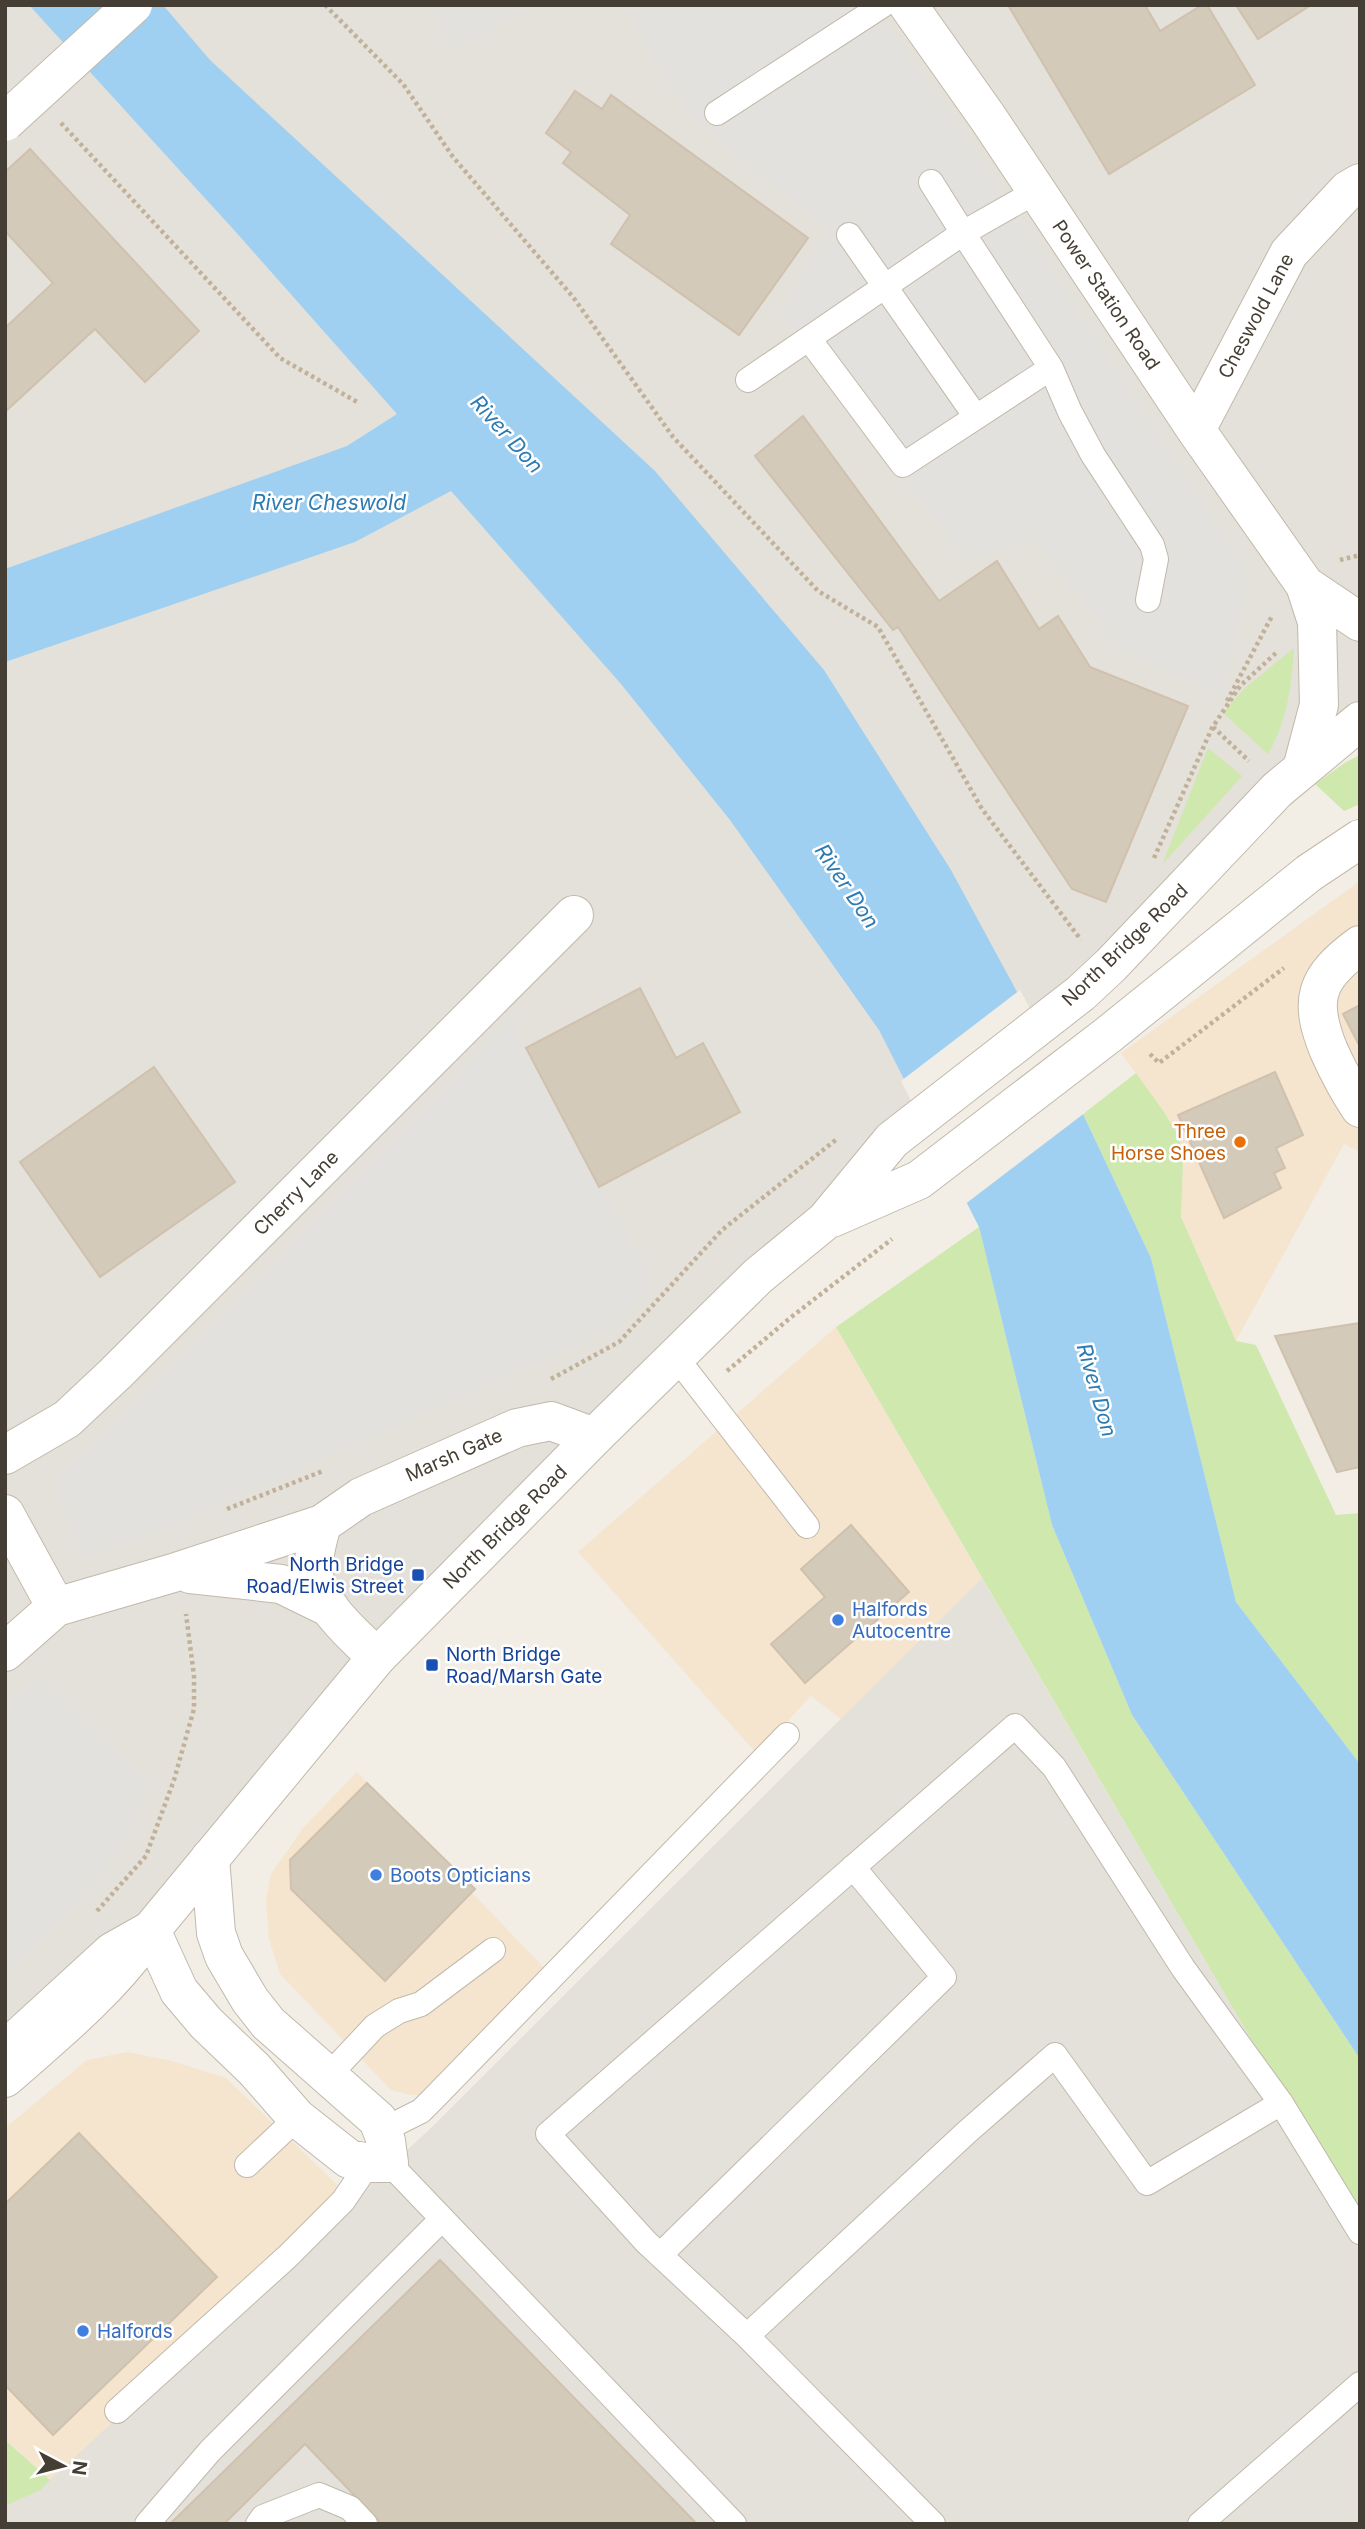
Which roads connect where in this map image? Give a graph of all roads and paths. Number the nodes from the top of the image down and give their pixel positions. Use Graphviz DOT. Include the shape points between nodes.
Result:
graph roads {
  1 [pos="133,5"];
  2 [pos="325,5"];
  3 [pos="883,5"];
  4 [pos="908,5"];
  5 [pos="717,113"];
  6 [pos="53,114"];
  7 [pos="5,122"];
  8 [pos="931,182"];
  9 [pos="1360,183"];
  10 [pos="1037,191"];
  11 [pos="963,233"];
  12 [pos="849,235"];
  13 [pos="886,285"];
  14 [pos="808,339"];
  15 [pos="1051,368"];
  16 [pos="748,380"];
  17 [pos="359,403"];
  18 [pos="976,417"];
  19 [pos="1196,430"];
  20 [pos="1305,585"];
  21 [pos="1148,600"];
  22 [pos="1317,622"];
  23 [pos="1360,622"];
  24 [pos="1360,721"];
  25 [pos="1302,769"];
  26 [pos="1358,845"];
  27 [pos="1152,861"];
  28 [pos="574,915"];
  29 [pos="1089,950"];
  30 [pos="1347,956"];
  31 [pos="1144,1049"];
  32 [pos="1360,1108"];
  33 [pos="825,1221"];
  34 [pos="722,1230"];
  35 [pos="675,1356"];
  36 [pos="543,1382"];
  37 [pos="594,1437"];
  38 [pos="5,1455"];
  39 [pos="335,1466"];
  40 [pos="226,1509"];
  41 [pos="5,1514"];
  42 [pos="322,1524"];
  43 [pos="807,1525"];
  44 [pos="173,1573"];
  45 [pos="56,1607"];
  46 [pos="330,1608"];
  47 [pos="5,1652"];
  48 [pos="377,1657"];
  49 [pos="787,1735"];
  50 [pos="210,1858"];
  51 [pos="853,1867"];
  52 [pos="94,1914"];
  53 [pos="151,1930"];
  54 [pos="494,1950"];
  55 [pos="293,2046"];
  56 [pos="5,2050"];
  57 [pos="328,2076"];
  58 [pos="5,2078"];
  59 [pos="1281,2103"];
  60 [pos="297,2118"];
  61 [pos="380,2152"];
  62 [pos="247,2165"];
  63 [pos="442,2219"];
  64 [pos="1360,2232"];
  65 [pos="660,2255"];
  66 [pos="747,2336"];
  67 [pos="1360,2384"];
  68 [pos="117,2411"];
  69 [pos="147,2524"];
  70 [pos="258,2524"];
  71 [pos="365,2524"];
  72 [pos="733,2524"];
  73 [pos="933,2524"];
  74 [pos="1200,2524"];
  1 -- 7 [label="street, bridge"];
  2 -- 29 [label="path" via="403,84 453,157 573,297 673,437 818,592 878,628 982,809"];
  3 -- 5 [label="lane"];
  4 -- 10 [label="street, Power Station Road"];
  6 -- 17 [label="path" via="280,358"];
  8 -- 11 [label="lane"];
  9 -- 19 [label="street, Cheswold Lane" via="1289,253"];
  10 -- 11 [label="lane"];
  10 -- 19 [label="street, Power Station Road"];
  11 -- 13 [label="lane"];
  11 -- 15 [label="lane"];
  12 -- 13 [label="lane"];
  13 -- 14 [label="lane"];
  13 -- 18 [label="lane"];
  14 -- 16 [label="lane"];
  14 -- 18 [label="lane" via="903,465"];
  15 -- 18 [label="lane"];
  15 -- 21 [label="lane" via="1093,455 1152,545 1156,559"];
  19 -- 20 [label="street, Power Station Road"];
  20 -- 22 [label="street, Power Station Road"];
  20 -- 23 [label="street, Power Station Road"];
  22 -- 25 [label="street, Power Station Road" via="1319,705"];
  22 -- 27 [label="path" via="1240,686 1212,728"];
  24 -- 25 [label="street, North Bridge Road"];
  25 -- 33 [label="street, North Bridge Road" via="1081,993 892,1140"];
  26 -- 33 [label="street, North Bridge Road" via="1309,873 919,1180"];
  28 -- 38 [label="street, Cherry Lane" via="116,1373 67,1419"];
  30 -- 31 [label="path" via="1304,953 1159,1063"];
  30 -- 32 [label="street" via="1320,989 1316,1009 1339,1072"];
  33 -- 35 [label="street, North Bridge Road" via="758,1276"];
  34 -- 36 [label="path" via="619,1342"];
  35 -- 37 [label="street, North Bridge Road"];
  35 -- 43 [label="lane"];
  37 -- 42 [label="street, Marsh Gate" via="551,1421 516,1427 362,1497"];
  37 -- 48 [label="street, North Bridge Road"];
  39 -- 40 [label="path"];
  41 -- 45 [label="street"];
  42 -- 44 [label="street, Marsh Gate"];
  42 -- 46 [label="street, Marsh Gate" via="314,1554 316,1585"];
  44 -- 45 [label="street, Marsh Gate"];
  44 -- 46 [label="street, Marsh Gate" via="281,1584"];
  44 -- 52 [label="path" via="186,1616 194,1709 146,1856"];
  45 -- 47 [label="street, Marsh Gate"];
  46 -- 48 [label="street, Marsh Gate"];
  48 -- 50 [label="street, North Bridge Road"];
  49 -- 61 [label="lane"];
  50 -- 53 [label="street, North Bridge Road"];
  50 -- 55 [label="street" via="216,1933 224,1956 250,2000"];
  51 -- 59 [label="lane" via="1015,1726 1054,1767 1183,1968"];
  51 -- 65 [label="lane" via="944,1977"];
  51 -- 65 [label="lane" via="548,2134"];
  53 -- 56 [label="street, North Bridge Road" via="112,1952"];
  53 -- 58 [label="street, North Bridge Road" via="128,1963"];
  53 -- 60 [label="street" via="179,1992"];
  54 -- 57 [label="lane" via="421,2004 375,2026"];
  55 -- 57 [label="street"];
  55 -- 60 [label="street" via="302,2064 304,2089"];
  57 -- 61 [label="street" via="378,2120"];
  59 -- 64 [label="lane"];
  59 -- 66 [label="lane" via="1147,2183 1055,2055"];
  60 -- 61 [label="street" via="349,2159"];
  60 -- 62 [label="lane"];
  61 -- 63 [label="lane"];
  61 -- 68 [label="lane" via="343,2201 288,2256"];
  63 -- 69 [label="lane" via="210,2451"];
  63 -- 72 [label="lane"];
  65 -- 66 [label="lane"];
  66 -- 73 [label="lane"];
  67 -- 74 [label="lane"];
  70 -- 71 [label="lane" via="263,2517 319,2495 350,2508"];
}
